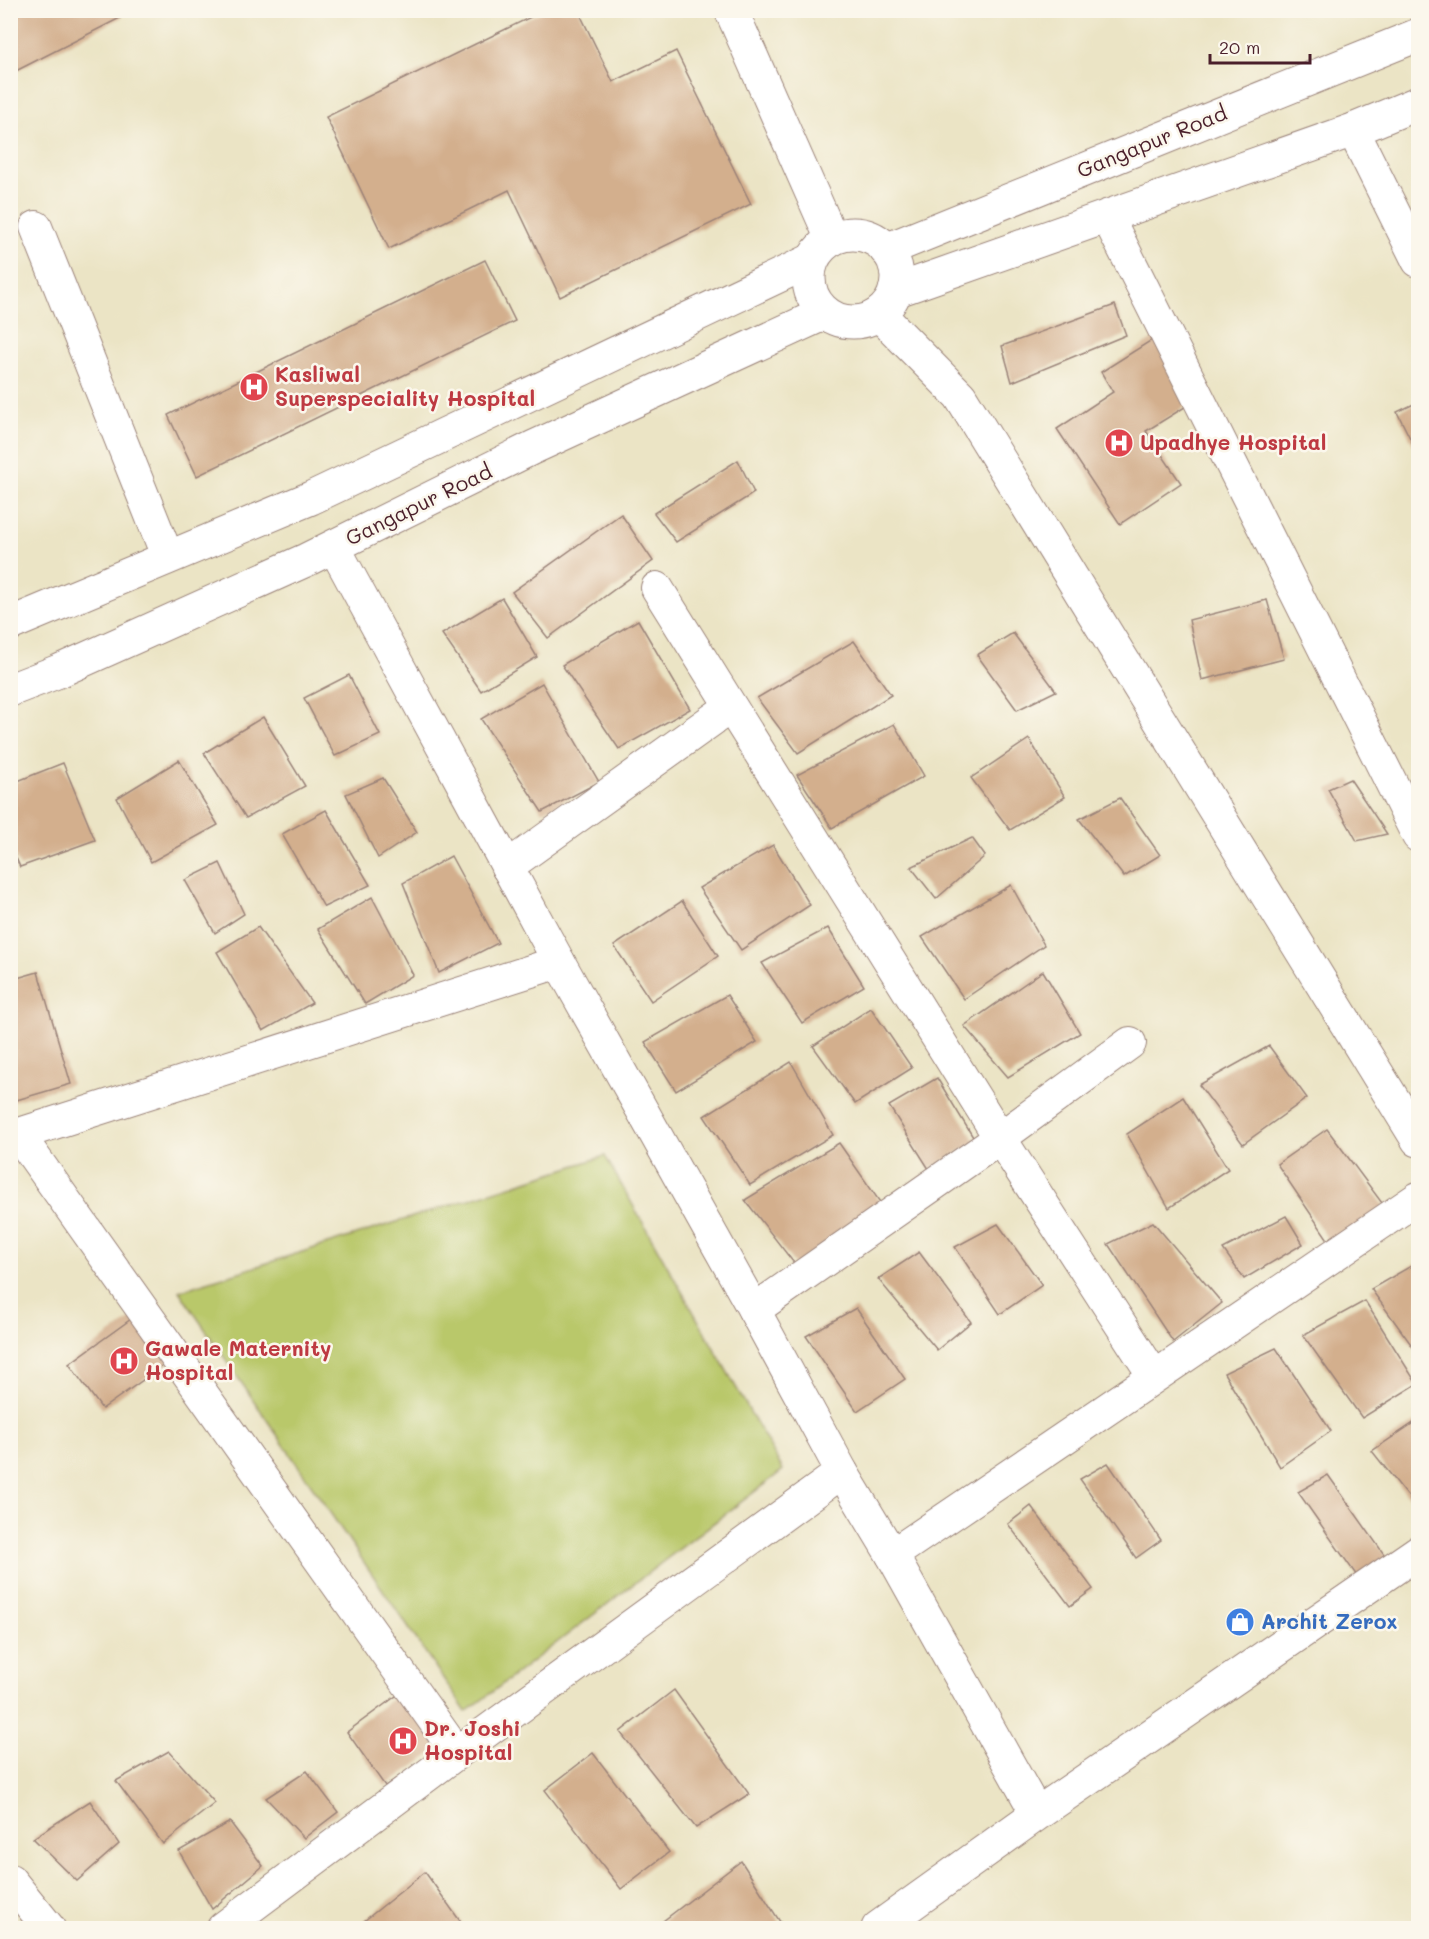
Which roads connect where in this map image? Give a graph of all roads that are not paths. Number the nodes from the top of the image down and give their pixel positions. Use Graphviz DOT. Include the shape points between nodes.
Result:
graph roads {
  1 [pos="731,10"];
  2 [pos="1419,36"];
  3 [pos="1419,103"];
  4 [pos="1353,130"];
  5 [pos="1107,216"];
  6 [pos="36,227"];
  7 [pos="886,249"];
  8 [pos="822,250"];
  9 [pos="1419,261"];
  10 [pos="887,302"];
  11 [pos="825,313"];
  12 [pos="334,547"];
  13 [pos="168,558"];
  14 [pos="657,588"];
  15 [pos="10,624"];
  16 [pos="10,690"];
  17 [pos="730,707"];
  18 [pos="1419,836"];
  19 [pos="507,867"];
  20 [pos="559,962"];
  21 [pos="1130,1043"];
  22 [pos="14,1135"];
  23 [pos="1000,1138"];
  24 [pos="1419,1140"];
  25 [pos="1419,1198"];
  26 [pos="754,1310"];
  27 [pos="1154,1376"];
  28 [pos="842,1472"];
  29 [pos="1419,1552"];
  30 [pos="892,1555"];
  31 [pos="457,1753"];
  32 [pos="1037,1814"];
  33 [pos="10,1880"];
  34 [pos="49,1929"];
  35 [pos="223,1929"];
  36 [pos="878,1929"];
  1 -- 8 [label="main road"];
  2 -- 7 [label="main road, Gangapur Road"];
  3 -- 4 [label="main road"];
  4 -- 5 [label="main road"];
  4 -- 9 [label="street"];
  5 -- 10 [label="main road"];
  5 -- 18 [label="street"];
  6 -- 13 [label="street"];
  7 -- 8 [label="main road" via="861,235 846,235"];
  7 -- 10 [label="main road" via="896,276"];
  8 -- 11 [label="main road" via="809,274 815,302"];
  8 -- 13 [label="main road" via="311,498"];
  10 -- 11 [label="main road" via="866,320 838,320"];
  10 -- 24 [label="main road" via="960,396"];
  11 -- 12 [label="main road, Gangapur Road" via="532,448"];
  12 -- 16 [label="main road, Gangapur Road"];
  12 -- 19 [label="street"];
  13 -- 15 [label="main road"];
  14 -- 17 [label="street"];
  17 -- 19 [label="street"];
  17 -- 23 [label="street"];
  19 -- 20 [label="street"];
  20 -- 22 [label="street"];
  20 -- 26 [label="street"];
  21 -- 23 [label="street"];
  22 -- 31 [label="street"];
  23 -- 26 [label="street"];
  23 -- 27 [label="street"];
  25 -- 27 [label="street"];
  26 -- 28 [label="street"];
  27 -- 30 [label="street"];
  28 -- 30 [label="street"];
  28 -- 31 [label="street"];
  29 -- 32 [label="main road"];
  30 -- 32 [label="street"];
  31 -- 35 [label="street"];
  32 -- 36 [label="main road"];
  33 -- 34 [label="street"];
}
